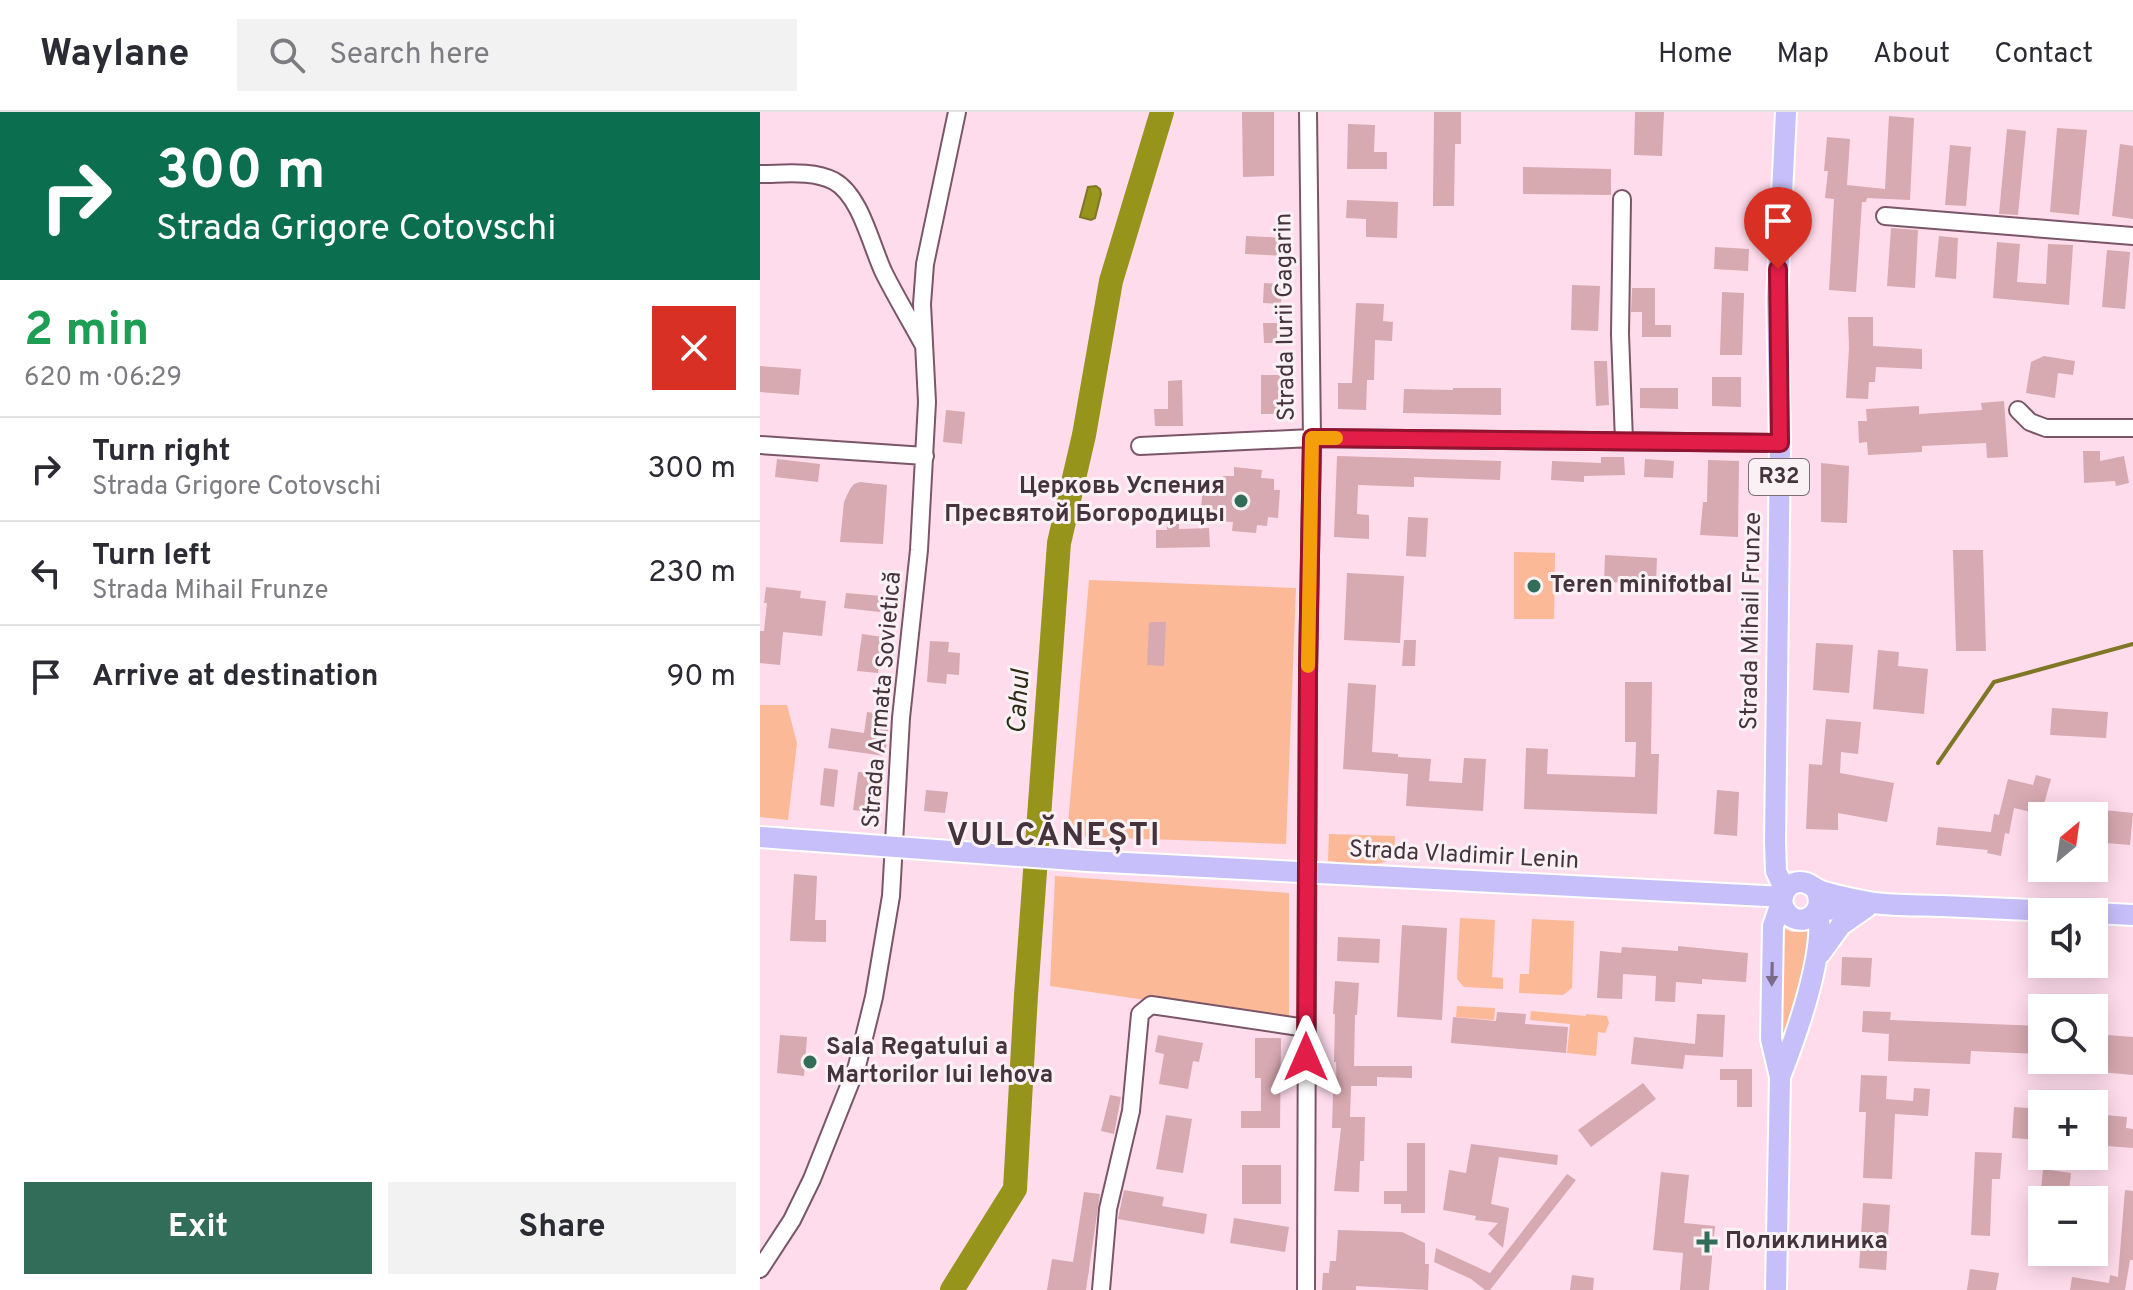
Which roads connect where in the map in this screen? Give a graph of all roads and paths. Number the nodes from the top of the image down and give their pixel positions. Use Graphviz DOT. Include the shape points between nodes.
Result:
graph roads {
  1 [pos="957,112"];
  2 [pos="1308,112"];
  3 [pos="1786,112"];
  4 [pos="760,174"];
  5 [pos="1622,199"];
  6 [pos="1885,216"];
  7 [pos="2133,236"];
  8 [pos="925,348"];
  9 [pos="2018,410"];
  10 [pos="2133,428"];
  11 [pos="1312,438"];
  12 [pos="1624,441"];
  13 [pos="1780,443"];
  14 [pos="760,445"];
  15 [pos="1140,446"];
  16 [pos="925,456"];
  17 [pos="760,837"];
  18 [pos="895,848"];
  19 [pos="1306,874"];
  20 [pos="1796,890"];
  21 [pos="1874,903"];
  22 [pos="2028,910"];
  23 [pos="1818,911"];
  24 [pos="2108,914"];
  25 [pos="2133,915"];
  26 [pos="1814,968"];
  27 [pos="1306,1028"];
  28 [pos="1780,1077"];
  29 [pos="760,1269"];
  30 [pos="1101,1290"];
  31 [pos="1306,1290"];
  32 [pos="1776,1290"];
  1 -- 8 [label="street, Strada Armata Sovietică" via="925,264"];
  2 -- 11 [label="street, Strada Iurii Gagarin"];
  3 -- 13 [label="main road, Strada Mihail Frunze / R32" via="1777,298"];
  4 -- 8 [label="street" via="799,173 836,182 852,199 883,272"];
  5 -- 12 [label="street"];
  6 -- 7 [label="street"];
  8 -- 16 [label="street, Strada Armata Sovietică"];
  9 -- 10 [label="street" via="2046,428"];
  11 -- 12 [label="street"];
  11 -- 15 [label="street"];
  11 -- 19 [label="street, Strada Iurii Gagarin"];
  12 -- 13 [label="street"];
  13 -- 20 [label="main road, Strada Mihail Frunze / R32" via="1776,871"];
  14 -- 16 [label="street"];
  16 -- 18 [label="street, Strada Armata Sovietică"];
  17 -- 18 [label="main road, Strada Vladimir Lenin"];
  18 -- 19 [label="main road, Strada Vladimir Lenin"];
  18 -- 29 [label="street, Strada Armata Sovietică" via="874,997 857,1066 812,1179"];
  19 -- 20 [label="main road, Strada Vladimir Lenin"];
  19 -- 27 [label="street, Strada Iurii Gagarin"];
  20 -- 21 [label="main road, Strada Vladimir Lenin"];
  20 -- 23 [label="main road" via="1820,901"];
  20 -- 23 [label="main road, Strada Vladimir Lenin" via="1785,909 1793,918 1805,919"];
  20 -- 28 [label="main road, one-way" via="1773,926 1771,1039"];
  21 -- 22 [label="main road, Strada Vladimir Lenin"];
  21 -- 23 [label="main road, Strada Vladimir Lenin"];
  21 -- 26 [label="main road" via="1841,925"];
  23 -- 26 [label="main road"];
  24 -- 25 [label="main road"];
  26 -- 28 [label="main road"];
  27 -- 30 [label="street" via="1151,1005 1140,1014 1131,1111 1108,1209"];
  27 -- 31 [label="street, Strada Iurii Gagarin"];
  28 -- 32 [label="main road"];
}
